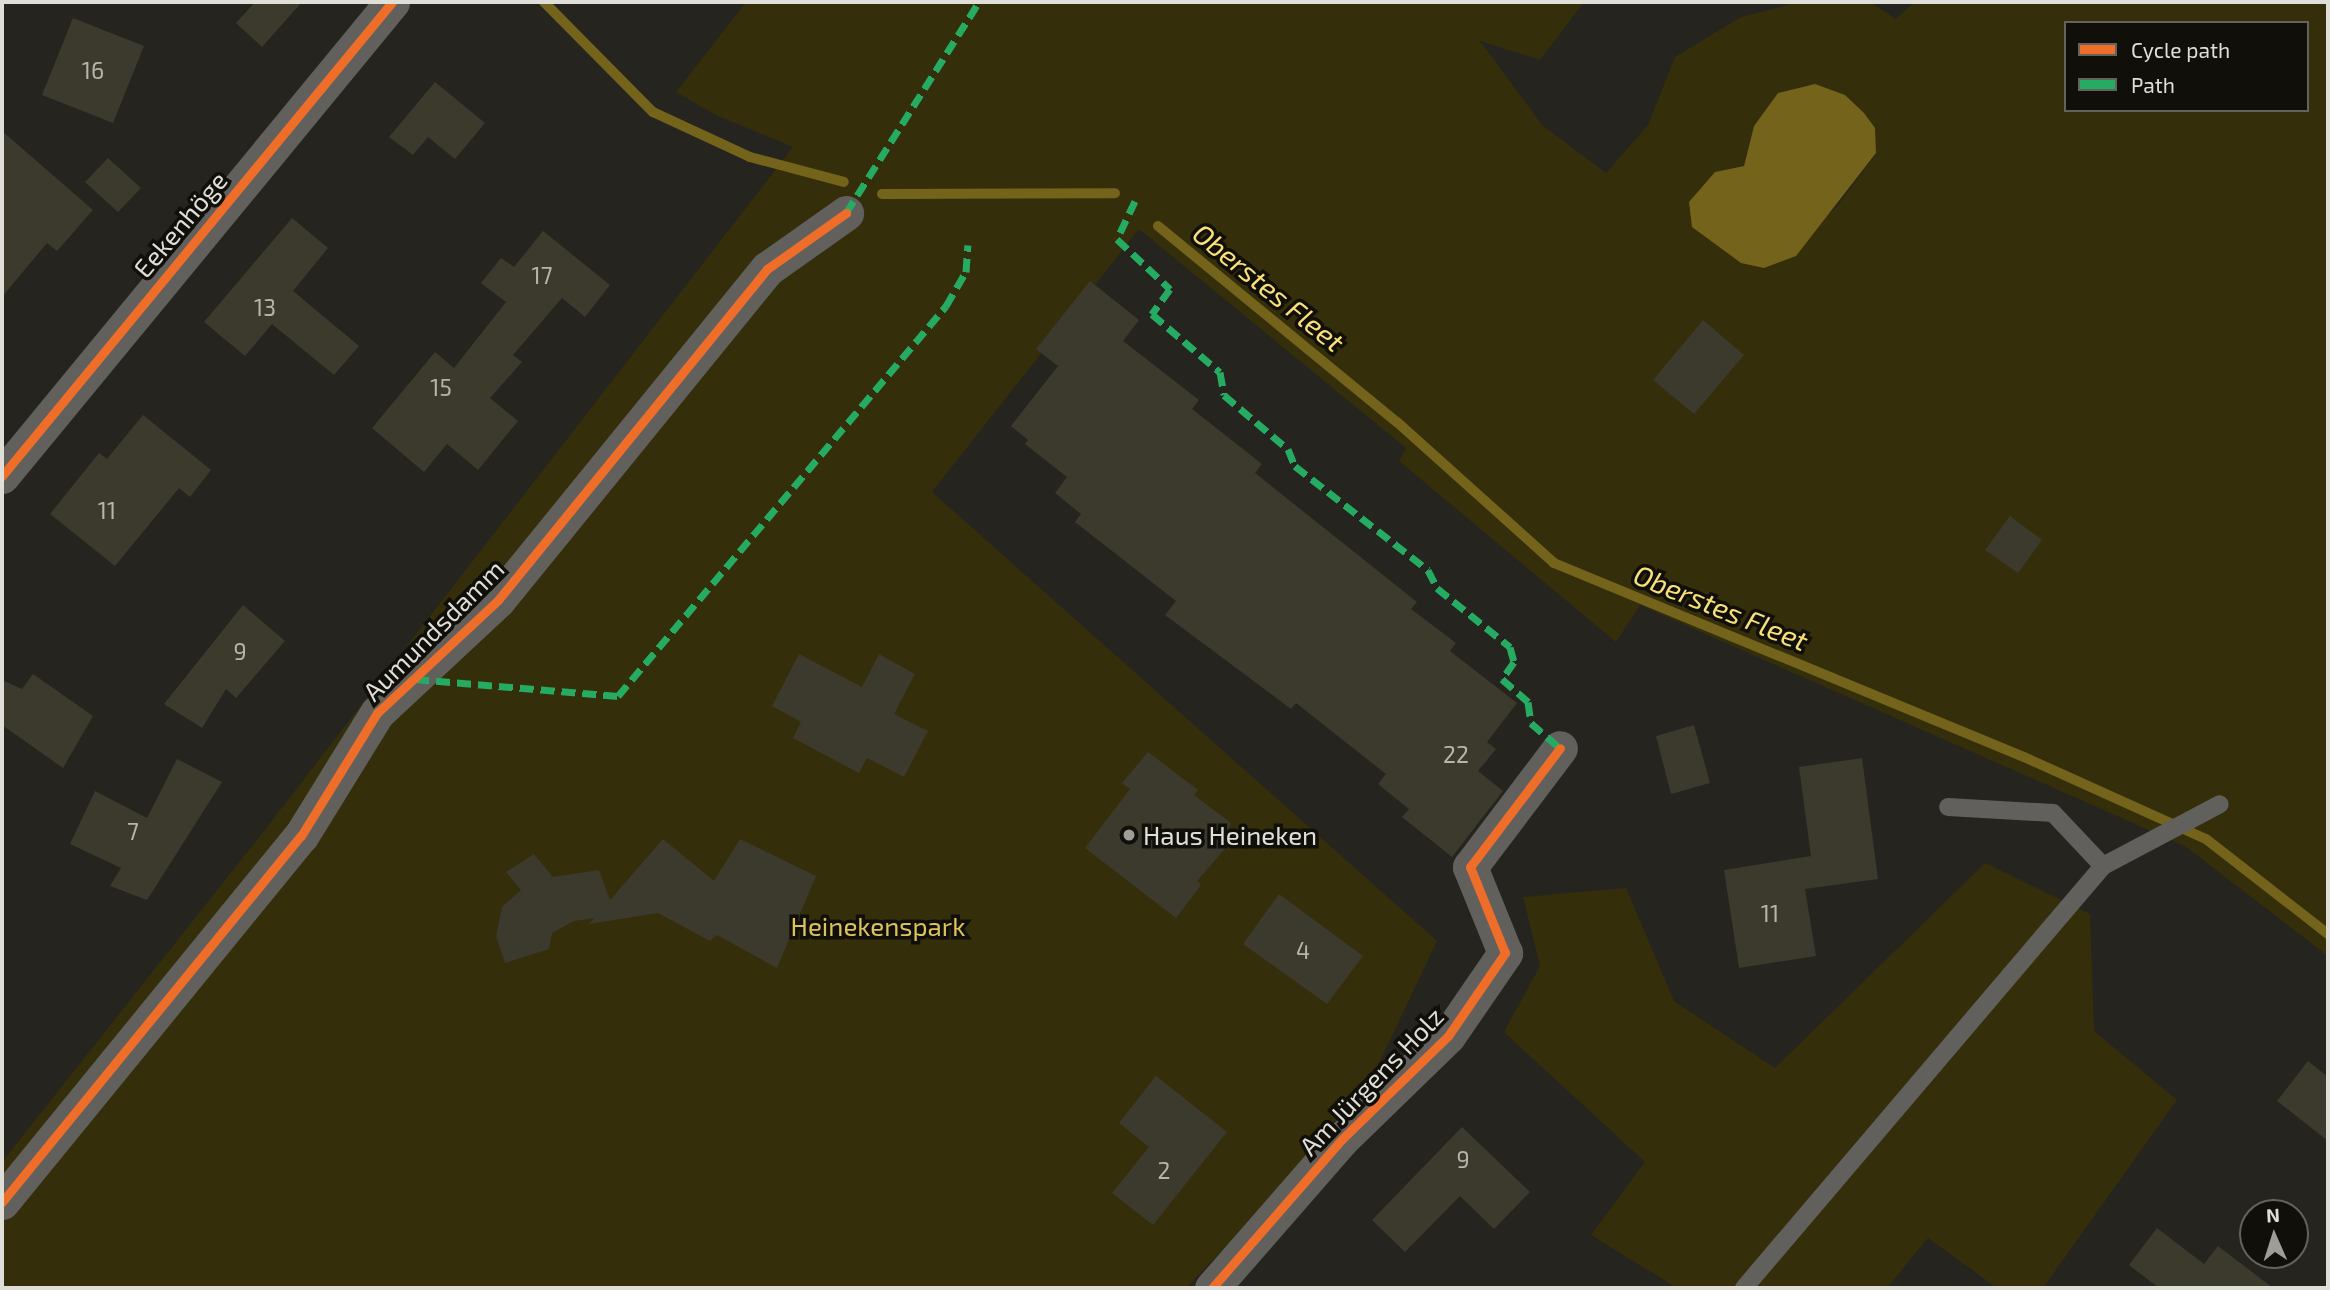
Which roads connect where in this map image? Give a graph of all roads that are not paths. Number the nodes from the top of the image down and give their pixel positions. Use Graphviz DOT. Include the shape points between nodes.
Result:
graph roads {
  1 [pos="392,2"];
  2 [pos="846,213"];
  3 [pos="2,476"];
  4 [pos="1560,748"];
  5 [pos="2220,804"];
  6 [pos="1948,807"];
  7 [pos="2104,866"];
  8 [pos="2,1202"];
  9 [pos="1212,1288"];
  10 [pos="1744,1288"];
  1 -- 3 [label="street, Eekenhöge"];
  2 -- 8 [label="street, Aumundsdamm" via="767,269 498,600 377,713 301,836"];
  4 -- 9 [label="street, Am Jürgens Holz" via="1470,867 1505,953 1448,1036 1341,1140"];
  5 -- 7 [label="lane"];
  6 -- 7 [label="lane" via="2053,813"];
  7 -- 10 [label="lane"];
}
